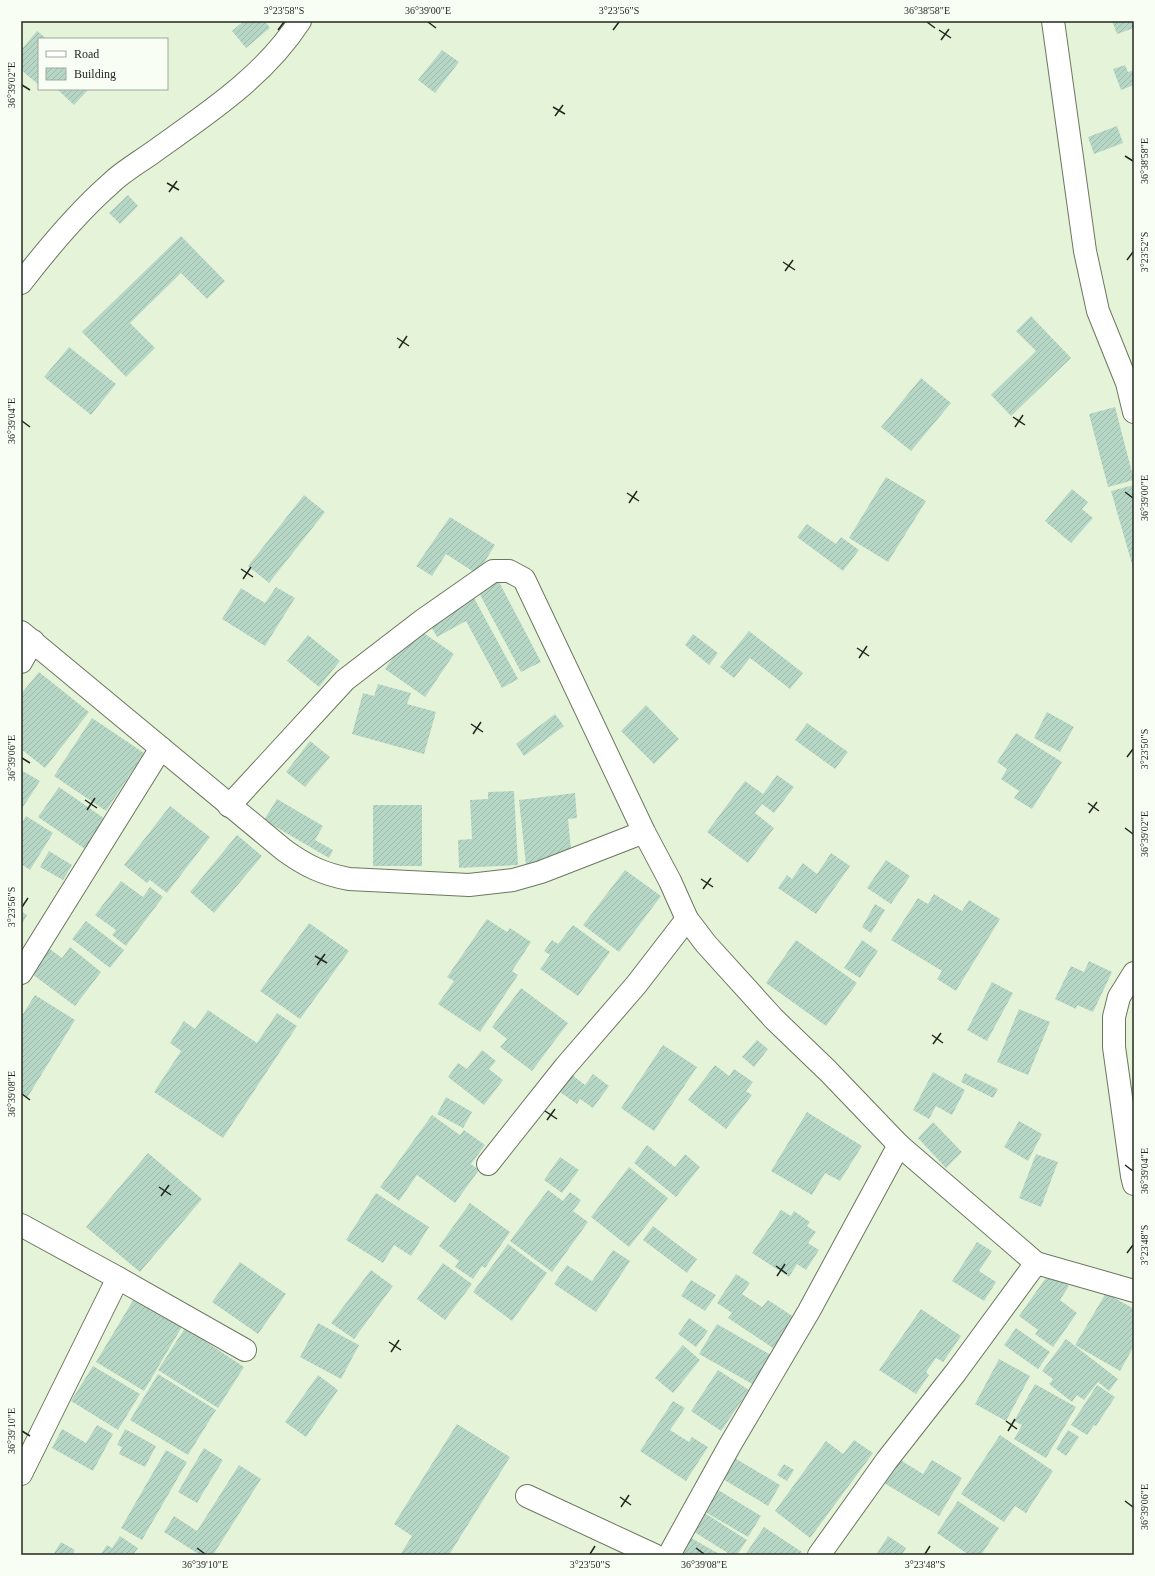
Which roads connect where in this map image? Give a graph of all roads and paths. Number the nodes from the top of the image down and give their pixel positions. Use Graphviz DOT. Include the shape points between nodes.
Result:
graph roads {
  1 [pos="300,21"];
  2 [pos="1053,21"];
  3 [pos="21,283"];
  4 [pos="1130,382"];
  5 [pos="1134,412"];
  6 [pos="27,637"];
  7 [pos="21,662"];
  8 [pos="161,748"];
  9 [pos="229,806"];
  10 [pos="644,832"];
  11 [pos="687,919"];
  12 [pos="21,973"];
  13 [pos="1134,973"];
  14 [pos="900,1145"];
  15 [pos="488,1164"];
  16 [pos="1134,1184"];
  17 [pos="21,1225"];
  18 [pos="1036,1263"];
  19 [pos="118,1278"];
  20 [pos="1134,1291"];
  21 [pos="245,1350"];
  22 [pos="21,1474"];
  23 [pos="528,1496"];
  24 [pos="654,1555"];
  25 [pos="669,1555"];
  26 [pos="820,1555"];
  1 -- 3 [label="street" via="267,64 234,94 110,183 79,214"];
  2 -- 4 [label="street" via="1085,251 1098,312"];
  4 -- 5 [label="street"];
  6 -- 7 [label="street"];
  6 -- 8 [label="street"];
  8 -- 9 [label="street"];
  8 -- 12 [label="street"];
  9 -- 10 [label="street" via="298,860 314,869 349,879 469,885 513,880 541,872"];
  9 -- 10 [label="street" via="345,680 423,620 493,571 509,571 524,579"];
  10 -- 11 [label="street" via="670,880"];
  11 -- 14 [label="street" via="706,944 774,1019"];
  11 -- 15 [label="street" via="636,985 565,1067"];
  13 -- 16 [label="street" via="1119,998 1114,1017 1114,1046"];
  14 -- 18 [label="street"];
  14 -- 25 [label="street" via="809,1311"];
  17 -- 19 [label="street"];
  18 -- 20 [label="street"];
  18 -- 26 [label="street" via="887,1460"];
  19 -- 21 [label="street"];
  19 -- 22 [label="street"];
  23 -- 24 [label="street"];
}
